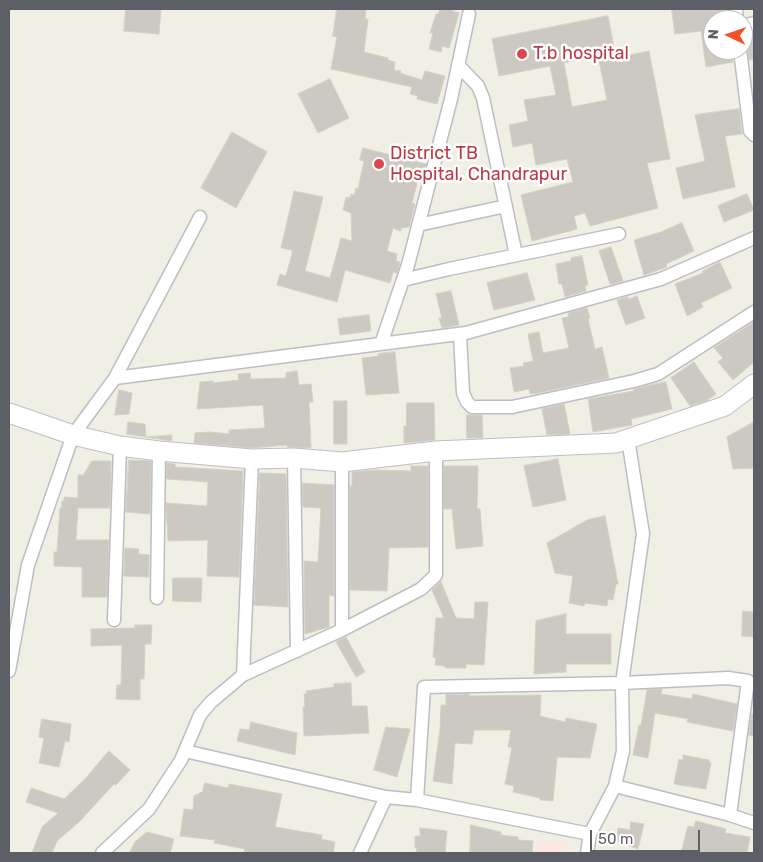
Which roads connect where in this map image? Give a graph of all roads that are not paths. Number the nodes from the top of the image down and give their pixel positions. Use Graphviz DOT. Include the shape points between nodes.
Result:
graph roads {
  1 [pos="469,14"];
  2 [pos="741,60"];
  3 [pos="458,65"];
  4 [pos="754,135"];
  5 [pos="506,206"];
  6 [pos="200,217"];
  7 [pos="418,226"];
  8 [pos="619,234"];
  9 [pos="754,238"];
  10 [pos="516,255"];
  11 [pos="403,280"];
  12 [pos="754,312"];
  13 [pos="460,334"];
  14 [pos="381,344"];
  15 [pos="115,378"];
  16 [pos="754,384"];
  17 [pos="9,413"];
  18 [pos="73,435"];
  19 [pos="628,439"];
  20 [pos="120,446"];
  21 [pos="159,451"];
  22 [pos="436,451"];
  23 [pos="252,458"];
  24 [pos="294,458"];
  25 [pos="342,462"];
  26 [pos="15,598"];
  27 [pos="157,598"];
  28 [pos="114,620"];
  29 [pos="342,630"];
  30 [pos="297,651"];
  31 [pos="9,671"];
  32 [pos="243,675"];
  33 [pos="622,683"];
  34 [pos="185,751"];
  35 [pos="615,786"];
  36 [pos="386,797"];
  37 [pos="417,800"];
  38 [pos="730,815"];
  39 [pos="754,823"];
  40 [pos="590,834"];
  41 [pos="102,853"];
  42 [pos="360,853"];
  43 [pos="587,853"];
  1 -- 3 [label="street"];
  2 -- 4 [label="street" via="750,131"];
  3 -- 5 [label="street" via="478,86 483,98"];
  3 -- 7 [label="street"];
  5 -- 7 [label="street"];
  5 -- 10 [label="street"];
  6 -- 15 [label="street"];
  7 -- 11 [label="street"];
  8 -- 10 [label="street"];
  9 -- 13 [label="street" via="661,279"];
  10 -- 11 [label="street"];
  11 -- 14 [label="street"];
  12 -- 13 [label="street" via="658,374 512,407 472,407 467,402 463,392"];
  13 -- 14 [label="street"];
  14 -- 15 [label="street"];
  15 -- 18 [label="street"];
  16 -- 19 [label="main road" via="725,406"];
  17 -- 18 [label="main road"];
  18 -- 20 [label="main road"];
  18 -- 26 [label="street"];
  19 -- 22 [label="main road" via="616,443"];
  19 -- 33 [label="street" via="643,534"];
  20 -- 21 [label="main road"];
  20 -- 28 [label="street"];
  21 -- 23 [label="main road"];
  21 -- 27 [label="street"];
  22 -- 25 [label="main road"];
  22 -- 29 [label="street" via="436,575 421,589"];
  23 -- 24 [label="main road"];
  23 -- 32 [label="street"];
  24 -- 25 [label="main road"];
  24 -- 30 [label="street"];
  25 -- 29 [label="street"];
  26 -- 31 [label="street"];
  29 -- 30 [label="street"];
  30 -- 32 [label="street"];
  32 -- 34 [label="street" via="200,715"];
  33 -- 35 [label="street" via="623,751"];
  33 -- 37 [label="street" via="424,688"];
  33 -- 38 [label="street" via="728,678 748,681"];
  34 -- 36 [label="street"];
  34 -- 41 [label="street" via="149,809"];
  35 -- 38 [label="street"];
  35 -- 40 [label="street"];
  36 -- 37 [label="street"];
  36 -- 42 [label="street"];
  37 -- 40 [label="street"];
  38 -- 39 [label="street"];
  40 -- 43 [label="street"];
}
